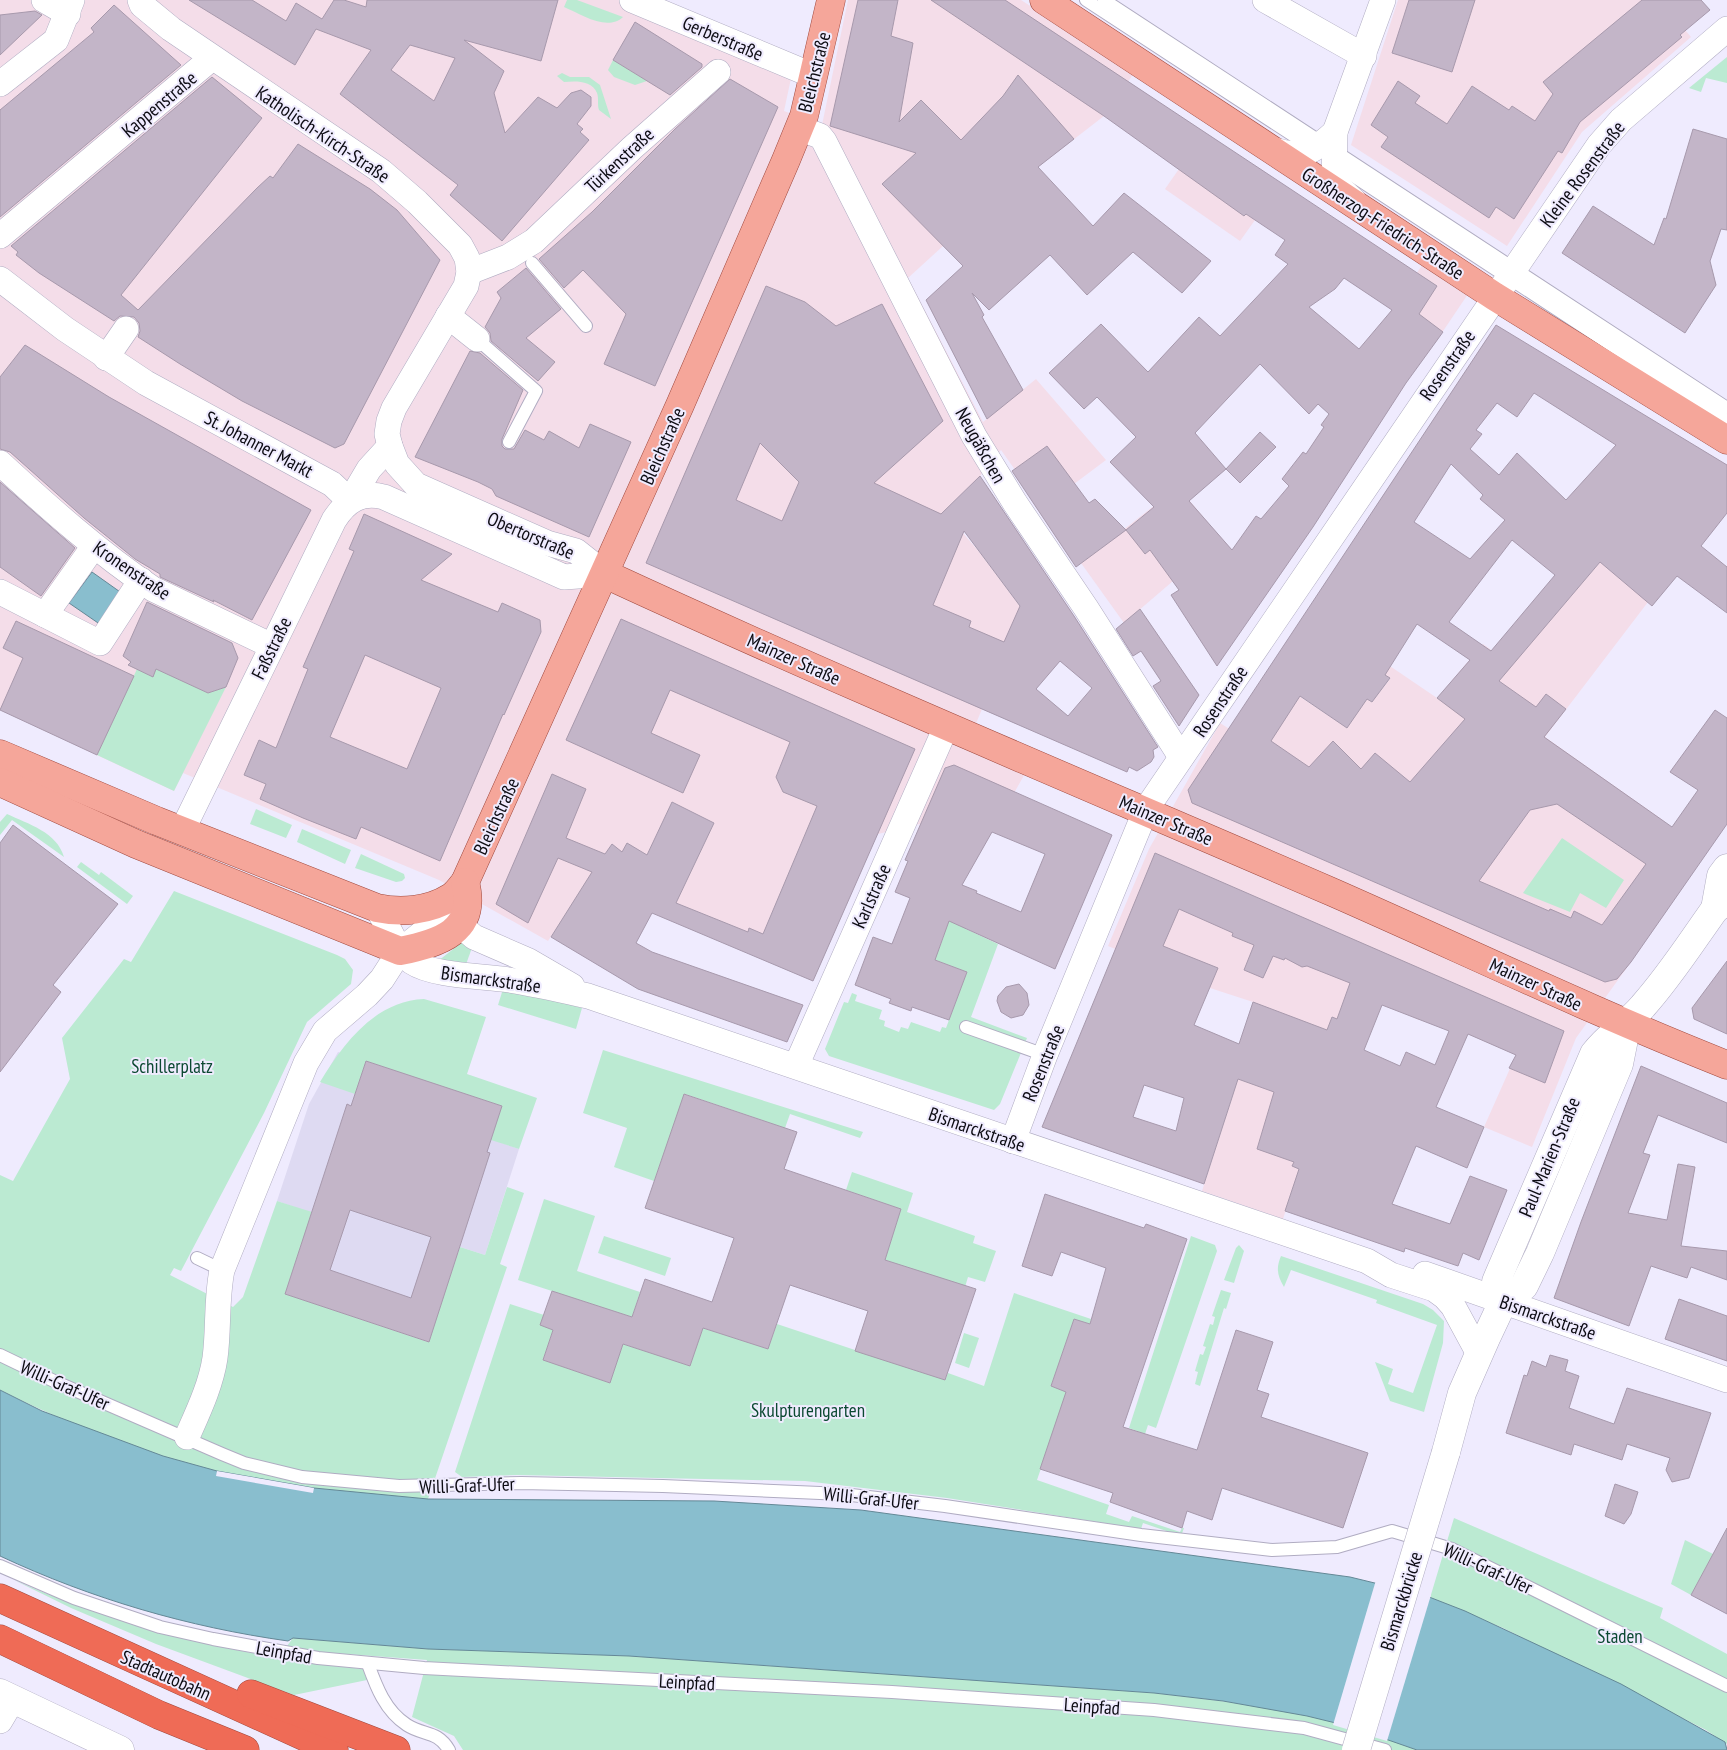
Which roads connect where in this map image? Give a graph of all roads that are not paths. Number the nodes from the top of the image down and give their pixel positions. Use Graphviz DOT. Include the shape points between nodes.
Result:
graph roads {
  1 [pos="44,0"];
  2 [pos="632,0"];
  3 [pos="831,0"];
  4 [pos="1044,0"];
  5 [pos="1086,0"];
  6 [pos="1104,0"];
  7 [pos="1265,0"];
  8 [pos="1383,0"];
  9 [pos="70,7"];
  10 [pos="145,15"];
  11 [pos="1727,29"];
  12 [pos="1364,56"];
  13 [pos="212,58"];
  14 [pos="718,72"];
  15 [pos="814,76"];
  16 [pos="0,84"];
  17 [pos="799,128"];
  18 [pos="1267,147"];
  19 [pos="1327,147"];
  20 [pos="1360,208"];
  21 [pos="0,236"];
  22 [pos="527,257"];
  23 [pos="469,272"];
  24 [pos="1506,280"];
  25 [pos="4,290"];
  26 [pos="448,316"];
  27 [pos="586,326"];
  28 [pos="126,329"];
  29 [pos="477,340"];
  30 [pos="106,358"];
  31 [pos="1727,408"];
  32 [pos="1727,421"];
  33 [pos="1727,440"];
  34 [pos="509,442"];
  35 [pos="390,446"];
  36 [pos="7,465"];
  37 [pos="350,501"];
  38 [pos="94,546"];
  39 [pos="605,574"];
  40 [pos="141,580"];
  41 [pos="0,592"];
  42 [pos="45,615"];
  43 [pos="272,646"];
  44 [pos="946,727"];
  45 [pos="0,754"];
  46 [pos="1181,757"];
  47 [pos="0,782"];
  48 [pos="1145,812"];
  49 [pos="182,831"];
  50 [pos="1727,868"];
  51 [pos="458,890"];
  52 [pos="1721,905"];
  53 [pos="377,908"];
  54 [pos="460,925"];
  55 [pos="400,951"];
  56 [pos="588,996"];
  57 [pos="1627,1024"];
  58 [pos="966,1027"];
  59 [pos="1045,1056"];
  60 [pos="796,1066"];
  61 [pos="1727,1066"];
  62 [pos="1013,1141"];
  63 [pos="198,1258"];
  64 [pos="1367,1261"];
  65 [pos="222,1270"];
  66 [pos="1503,1302"];
  67 [pos="1479,1354"];
  68 [pos="0,1355"];
  69 [pos="1727,1380"];
  70 [pos="187,1437"];
  71 [pos="1446,1452"];
  72 [pos="0,1566"];
  73 [pos="0,1598"];
  74 [pos="0,1639"];
  75 [pos="114,1651"];
  76 [pos="368,1664"];
  77 [pos="1727,1686"];
  78 [pos="4,1704"];
  79 [pos="159,1714"];
  80 [pos="120,1750"];
  81 [pos="221,1750"];
  82 [pos="245,1750"];
  83 [pos="334,1750"];
  84 [pos="396,1750"];
  85 [pos="448,1750"];
  86 [pos="1356,1750"];
  87 [pos="1385,1750"];
  1 -- 9 [label="street"];
  2 -- 15 [label="street, Gerberstraße"];
  3 -- 15 [label="main road, Bleichstraße"];
  4 -- 18 [label="main road, Großherzog-Friedrich-Straße"];
  5 -- 19 [label="lane"];
  6 -- 19 [label="lane"];
  7 -- 12 [label="street"];
  8 -- 12 [label="street"];
  9 -- 16 [label="street" via="56,40"];
  10 -- 13 [label="street, Katholisch-Kirch-Straße"];
  11 -- 24 [label="street, Kleine Rosenstraße" via="1609,134"];
  12 -- 19 [label="street"];
  13 -- 21 [label="street, Kappenstraße" via="110,153"];
  13 -- 23 [label="street, Katholisch-Kirch-Straße" via="381,171 460,245 467,258"];
  14 -- 22 [label="street, Türkenstraße" via="632,148"];
  15 -- 17 [label="main road, Bleichstraße"];
  17 -- 39 [label="main road, Bleichstraße"];
  17 -- 46 [label="street, Neugäßchen" via="820,136 824,141 974,436"];
  18 -- 19 [label="street" via="1290,155"];
  18 -- 20 [label="main road, Großherzog-Friedrich-Straße"];
  19 -- 20 [label="street" via="1340,188"];
  19 -- 24 [label="lane"];
  20 -- 24 [label="main road, Großherzog-Friedrich-Straße" via="1456,271"];
  22 -- 23 [label="street, Türkenstraße"];
  22 -- 27 [label="lane"];
  23 -- 26 [label="street" via="466,286"];
  24 -- 31 [label="lane"];
  24 -- 32 [label="lane"];
  24 -- 33 [label="main road, Großherzog-Friedrich-Straße" via="1536,323"];
  24 -- 46 [label="street, Rosenstraße"];
  25 -- 30 [label="street, St. Johanner Markt"];
  26 -- 29 [label="street"];
  26 -- 35 [label="street" via="394,408 387,434"];
  28 -- 30 [label="street"];
  29 -- 34 [label="lane" via="536,391"];
  30 -- 37 [label="street, St. Johanner Markt" via="332,484"];
  35 -- 37 [label="street" via="369,469"];
  35 -- 39 [label="street, Obertorstraße" via="397,464 416,485 547,544 576,551"];
  36 -- 38 [label="street, Kronenstraße"];
  37 -- 39 [label="street, Obertorstraße" via="360,496 384,498 564,577"];
  37 -- 43 [label="street, Faßstraße" via="334,520"];
  38 -- 40 [label="street, Kronenstraße"];
  38 -- 42 [label="street"];
  39 -- 44 [label="main road, Mainzer Straße"];
  39 -- 51 [label="main road, Bleichstraße"];
  40 -- 42 [label="street" via="100,643"];
  40 -- 43 [label="street, Kronenstraße" via="153,589"];
  41 -- 42 [label="street"];
  43 -- 49 [label="street, Faßstraße"];
  44 -- 48 [label="main road, Mainzer Straße"];
  44 -- 60 [label="street, Karlstraße"];
  45 -- 49 [label="main road"];
  46 -- 48 [label="street, Rosenstraße"];
  47 -- 55 [label="main road" via="136,844"];
  48 -- 57 [label="main road, Mainzer Straße"];
  48 -- 59 [label="street, Rosenstraße"];
  49 -- 53 [label="main road"];
  50 -- 52 [label="main road, Paul-Marien-Straße" via="1721,876"];
  51 -- 53 [label="main road" via="410,911"];
  51 -- 54 [label="main road, Bleichstraße" via="468,905"];
  51 -- 55 [label="street" via="431,926"];
  52 -- 57 [label="main road, Paul-Marien-Straße"];
  53 -- 55 [label="street"];
  54 -- 55 [label="main road" via="434,944"];
  54 -- 56 [label="street, Bismarckstraße" via="474,937 529,961"];
  55 -- 56 [label="street, Bismarckstraße" via="428,971 512,981"];
  55 -- 65 [label="street" via="367,995 325,1031 315,1046 283,1115"];
  56 -- 60 [label="street, Bismarckstraße"];
  57 -- 61 [label="main road, Mainzer Straße"];
  57 -- 66 [label="main road, Paul-Marien-Straße" via="1619,1064 1540,1253 1524,1286"];
  58 -- 59 [label="lane"];
  59 -- 62 [label="street, Rosenstraße"];
  60 -- 62 [label="street, Bismarckstraße"];
  62 -- 64 [label="street, Bismarckstraße"];
  63 -- 65 [label="lane"];
  64 -- 66 [label="street, Bismarckstraße" via="1394,1263"];
  64 -- 67 [label="street, Bismarckstraße" via="1391,1274 1434,1289 1445,1297"];
  65 -- 70 [label="street" via="217,1294 214,1360 204,1397"];
  66 -- 67 [label="main road, Paul-Marien-Straße"];
  66 -- 69 [label="street, Bismarckstraße"];
  67 -- 71 [label="main road, Paul-Marien-Straße" via="1462,1393"];
  68 -- 70 [label="lane, Willi-Graf-Ufer" via="71,1389"];
  70 -- 77 [label="lane, Willi-Graf-Ufer" via="222,1454 271,1471 349,1482 407,1486 522,1483 663,1486 843,1494 1272,1550 1338,1547 1392,1530 1452,1549"];
  71 -- 86 [label="main road, Bismarckbrücke, bridge"];
  72 -- 76 [label="lane, Leinpfad" via="74,1598 160,1627 265,1649"];
  73 -- 75 [label="highway, Stadtautobahn"];
  74 -- 79 [label="highway, Stadtautobahn"];
  75 -- 83 [label="highway, Stadtautobahn"];
  75 -- 84 [label="highway" via="192,1672"];
  76 -- 85 [label="lane" via="381,1698 406,1725 442,1738"];
  76 -- 87 [label="lane, Leinpfad" via="892,1692 1154,1710 1304,1728"];
  78 -- 80 [label="main road"];
  79 -- 81 [label="highway"];
  79 -- 82 [label="highway, Stadtautobahn"];
}
